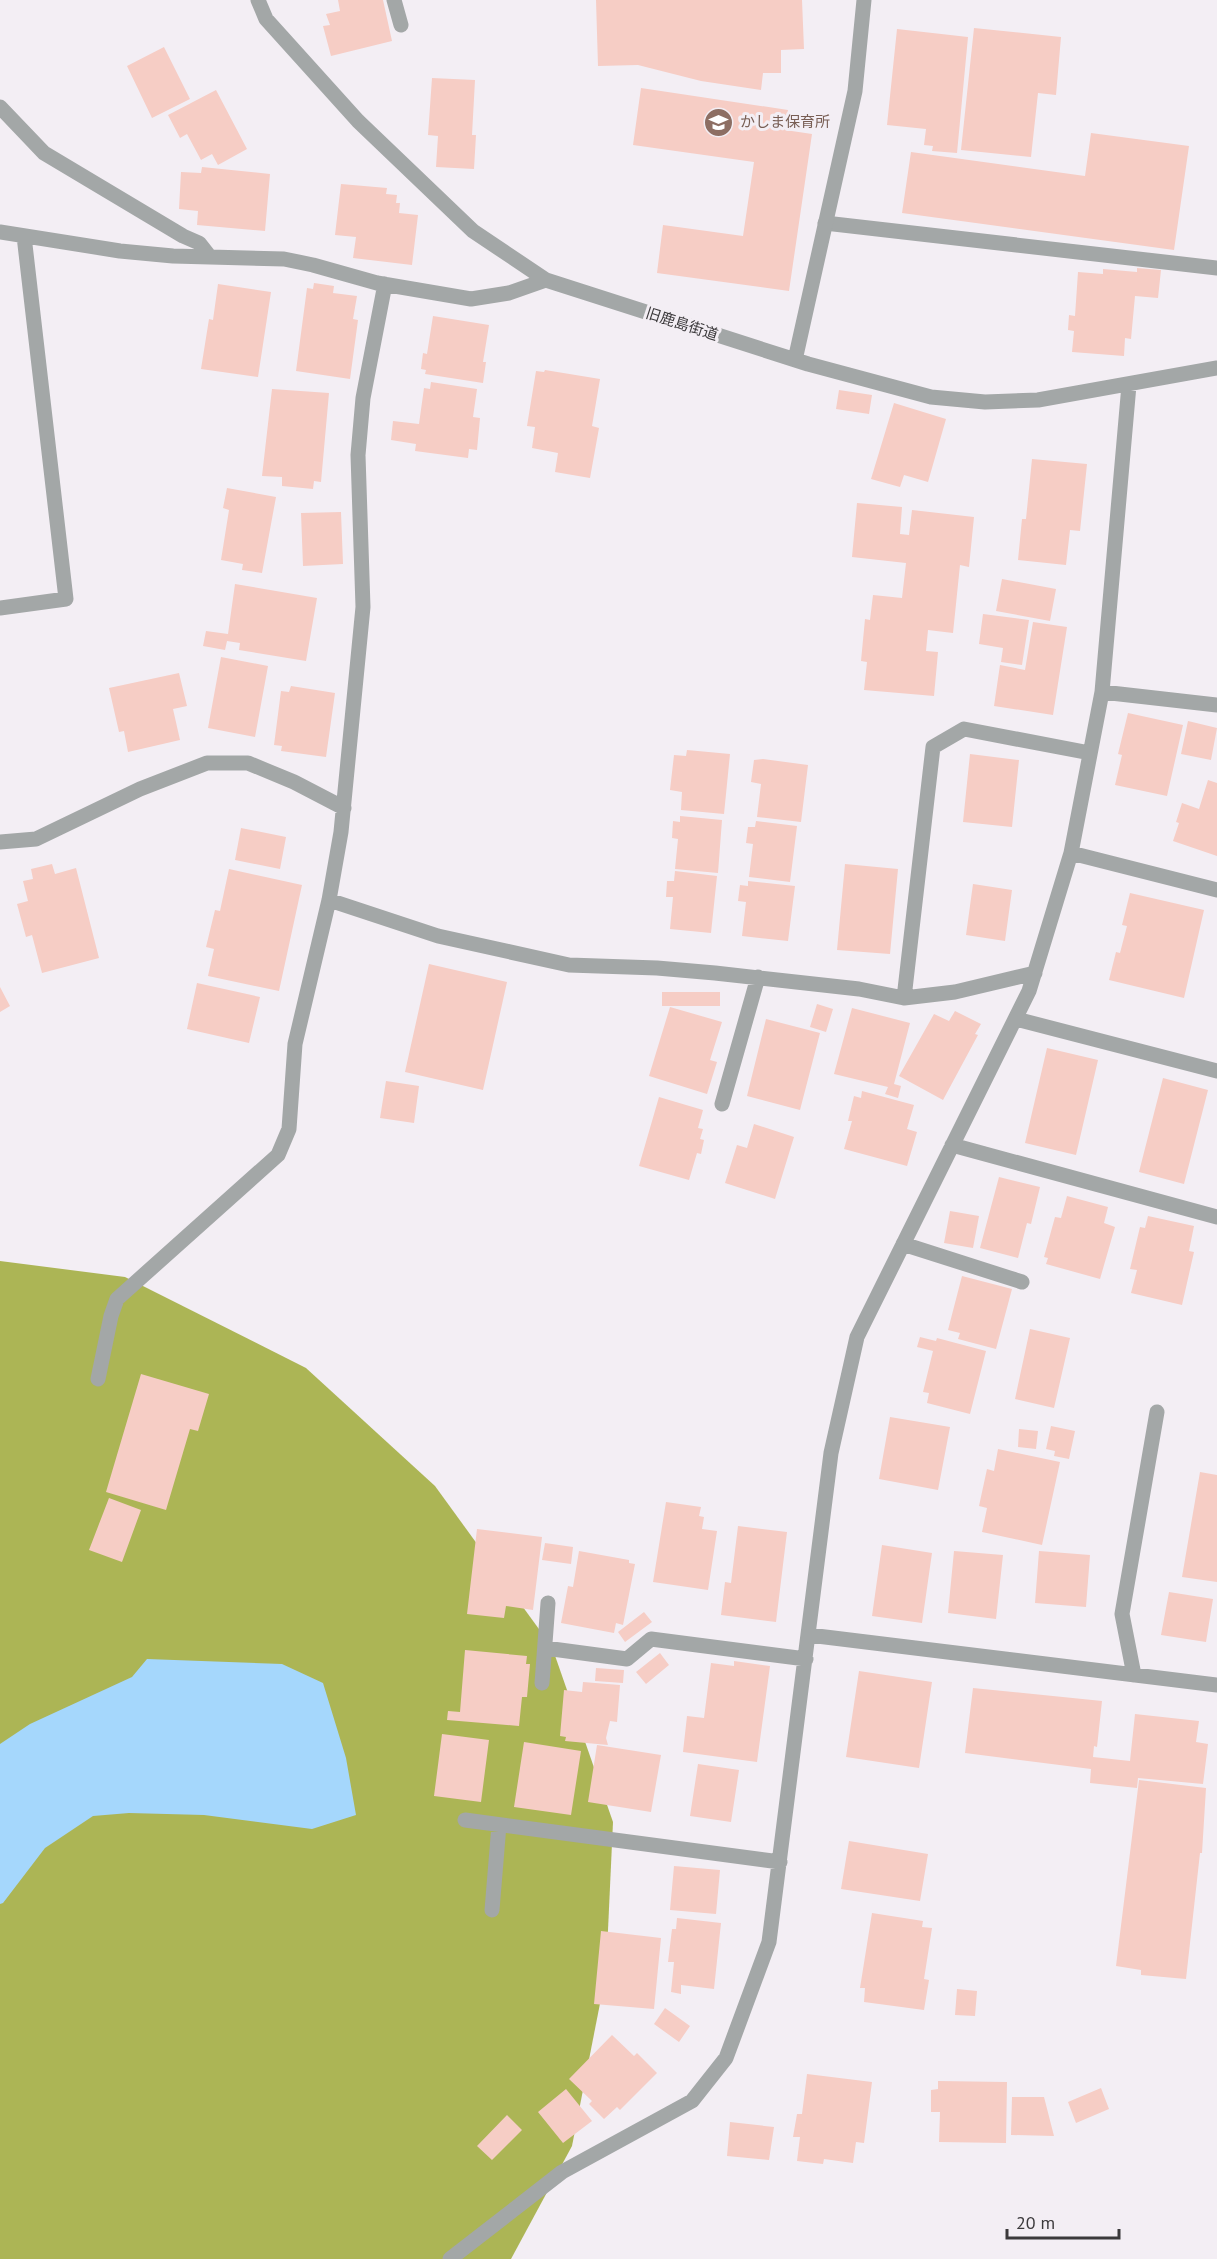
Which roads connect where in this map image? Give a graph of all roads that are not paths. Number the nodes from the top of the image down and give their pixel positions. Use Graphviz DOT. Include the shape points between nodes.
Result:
graph roads {
  1 [pos="258,0"];
  2 [pos="394,0"];
  3 [pos="864,0"];
  4 [pos="401,25"];
  5 [pos="0,106"];
  6 [pos="825,223"];
  7 [pos="0,232"];
  8 [pos="24,236"];
  9 [pos="210,257"];
  10 [pos="1217,268"];
  11 [pos="546,280"];
  12 [pos="385,284"];
  13 [pos="795,360"];
  14 [pos="1217,368"];
  15 [pos="1129,385"];
  16 [pos="0,608"];
  17 [pos="1102,692"];
  18 [pos="1217,705"];
  19 [pos="1090,753"];
  20 [pos="344,808"];
  21 [pos="0,842"];
  22 [pos="1071,853"];
  23 [pos="1217,890"];
  24 [pos="329,900"];
  25 [pos="1035,973"];
  26 [pos="758,977"];
  27 [pos="904,998"];
  28 [pos="1016,1018"];
  29 [pos="1217,1071"];
  30 [pos="722,1104"];
  31 [pos="952,1145"];
  32 [pos="1217,1217"];
  33 [pos="903,1244"];
  34 [pos="1022,1282"];
  35 [pos="98,1379"];
  36 [pos="1157,1412"];
  37 [pos="548,1603"];
  38 [pos="809,1635"];
  39 [pos="545,1648"];
  40 [pos="806,1659"];
  41 [pos="1134,1674"];
  42 [pos="542,1683"];
  43 [pos="1217,1685"];
  44 [pos="465,1820"];
  45 [pos="499,1825"];
  46 [pos="780,1862"];
  47 [pos="492,1910"];
  48 [pos="450,2259"];
  1 -- 11 [label="street, 旧鹿島街道" via="266,19 358,121 473,231"];
  2 -- 4 [label="street"];
  3 -- 6 [label="street" via="855,91"];
  5 -- 9 [label="street" via="44,153 200,243"];
  6 -- 10 [label="street"];
  6 -- 13 [label="street"];
  7 -- 8 [label="street"];
  8 -- 9 [label="street" via="120,251"];
  8 -- 16 [label="street" via="66,599"];
  9 -- 12 [label="street" via="284,259"];
  11 -- 12 [label="street" via="509,293 471,298"];
  11 -- 13 [label="street, 旧鹿島街道"];
  12 -- 20 [label="street" via="363,398 358,455 363,607"];
  13 -- 15 [label="street, 旧鹿島街道" via="931,397 985,402 1038,400"];
  14 -- 15 [label="street, 旧鹿島街道"];
  15 -- 17 [label="street"];
  17 -- 18 [label="street"];
  17 -- 19 [label="street"];
  19 -- 22 [label="street"];
  19 -- 27 [label="street" via="964,729 933,747"];
  20 -- 21 [label="street" via="248,763 207,763 140,789 36,839"];
  20 -- 24 [label="street"];
  22 -- 23 [label="street"];
  22 -- 25 [label="street"];
  24 -- 26 [label="street" via="438,936 568,965"];
  24 -- 35 [label="street" via="295,1044 290,1129 278,1155 117,1299"];
  25 -- 27 [label="street" via="955,992"];
  25 -- 28 [label="street"];
  26 -- 27 [label="street"];
  26 -- 30 [label="street"];
  28 -- 29 [label="street"];
  28 -- 31 [label="street"];
  31 -- 32 [label="street"];
  31 -- 33 [label="street"];
  33 -- 34 [label="street"];
  33 -- 38 [label="street" via="857,1337 831,1453"];
  36 -- 41 [label="street" via="1122,1614"];
  37 -- 39 [label="street"];
  38 -- 40 [label="street"];
  38 -- 41 [label="street"];
  39 -- 40 [label="street" via="627,1659 651,1639"];
  39 -- 42 [label="street"];
  40 -- 46 [label="street"];
  41 -- 43 [label="street"];
  44 -- 45 [label="street"];
  45 -- 46 [label="street"];
  45 -- 47 [label="street"];
  46 -- 48 [label="street" via="769,1942 726,2058 692,2101 562,2172"];
}
